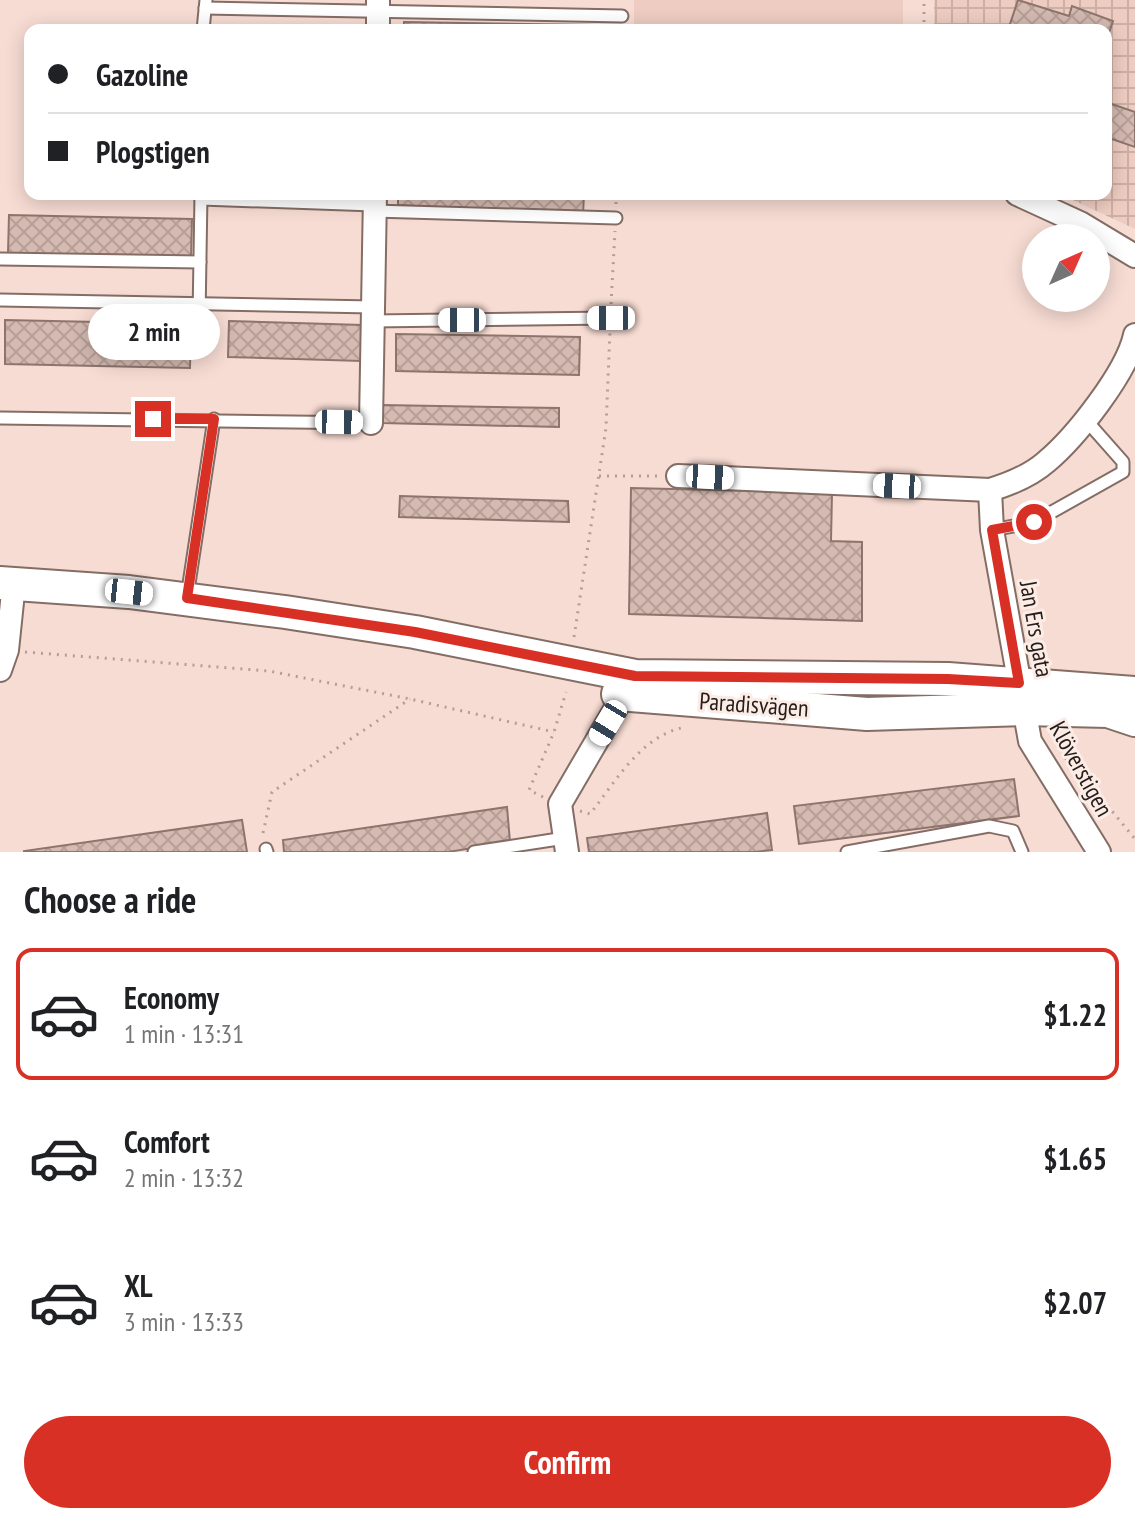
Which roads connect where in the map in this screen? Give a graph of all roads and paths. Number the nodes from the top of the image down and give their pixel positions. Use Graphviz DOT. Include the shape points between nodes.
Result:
graph roads {
  1 [pos="924,0"];
  2 [pos="205,4"];
  3 [pos="378,14"];
  4 [pos="622,16"];
  5 [pos="203,24"];
  6 [pos="924,24"];
  7 [pos="201,200"];
  8 [pos="275,200"];
  9 [pos="616,200"];
  10 [pos="1030,200"];
  11 [pos="374,204"];
  12 [pos="616,218"];
  13 [pos="1135,256"];
  14 [pos="0,259"];
  15 [pos="200,262"];
  16 [pos="0,300"];
  17 [pos="199,303"];
  18 [pos="372,314"];
  19 [pos="199,318"];
  20 [pos="611,318"];
  21 [pos="1135,335"];
  22 [pos="0,418"];
  23 [pos="214,419"];
  24 [pos="1085,419"];
  25 [pos="371,423"];
  26 [pos="599,476"];
  27 [pos="678,476"];
  28 [pos="990,490"];
  29 [pos="992,530"];
  30 [pos="7,583"];
  31 [pos="187,598"];
  32 [pos="573,645"];
  33 [pos="3,660"];
  34 [pos="630,686"];
  35 [pos="566,692"];
  36 [pos="1135,693"];
  37 [pos="1021,696"];
  38 [pos="410,699"];
  39 [pos="1135,720"];
  40 [pos="699,725"];
  41 [pos="554,732"];
  42 [pos="1030,741"];
  43 [pos="560,804"];
  44 [pos="1135,839"];
  45 [pos="566,845"];
  46 [pos="267,850"];
  47 [pos="474,852"];
  48 [pos="847,852"];
  49 [pos="1022,852"];
  50 [pos="1099,852"];
  1 -- 6 [label="path"];
  2 -- 3 [label="lane"];
  2 -- 5 [label="lane"];
  3 -- 4 [label="lane"];
  7 -- 15 [label="lane"];
  8 -- 11 [label="lane"];
  9 -- 12 [label="path"];
  10 -- 13 [label="street"];
  11 -- 12 [label="lane"];
  11 -- 18 [label="street"];
  12 -- 20 [label="path"];
  14 -- 15 [label="lane"];
  15 -- 17 [label="lane"];
  16 -- 17 [label="lane"];
  17 -- 18 [label="lane"];
  17 -- 19 [label="lane"];
  18 -- 20 [label="lane"];
  18 -- 25 [label="street"];
  20 -- 26 [label="path"];
  21 -- 24 [label="street" via="1132,350"];
  22 -- 23 [label="lane"];
  23 -- 25 [label="lane"];
  23 -- 31 [label="lane"];
  24 -- 28 [label="street" via="1046,463"];
  24 -- 29 [label="lane" via="1123,462 1123,472 1034,522"];
  26 -- 27 [label="path"];
  26 -- 32 [label="path"];
  27 -- 28 [label="street"];
  28 -- 29 [label="street, Jan Ers gata"];
  29 -- 37 [label="street, Jan Ers gata"];
  30 -- 31 [label="street, Paradisvägen"];
  30 -- 33 [label="street"];
  31 -- 34 [label="street, Paradisvägen" via="285,612 478,666"];
  33 -- 38 [label="path" via="269,671"];
  34 -- 37 [label="street, Paradisvägen" via="867,714"];
  34 -- 43 [label="street"];
  35 -- 41 [label="path"];
  36 -- 37 [label="street, Paradisvägen"];
  37 -- 39 [label="street, Paradisvägen"];
  37 -- 42 [label="street, Klöverstigen"];
  38 -- 41 [label="path"];
  38 -- 46 [label="path" via="272,792 263,831"];
  40 -- 43 [label="path" via="671,730 642,748 590,814"];
  41 -- 43 [label="path" via="529,790"];
  42 -- 44 [label="path" via="1071,761"];
  42 -- 50 [label="street, Klöverstigen"];
  43 -- 45 [label="street"];
  45 -- 47 [label="lane" via="549,839"];
  48 -- 49 [label="lane" via="989,826 1013,831"];
}
